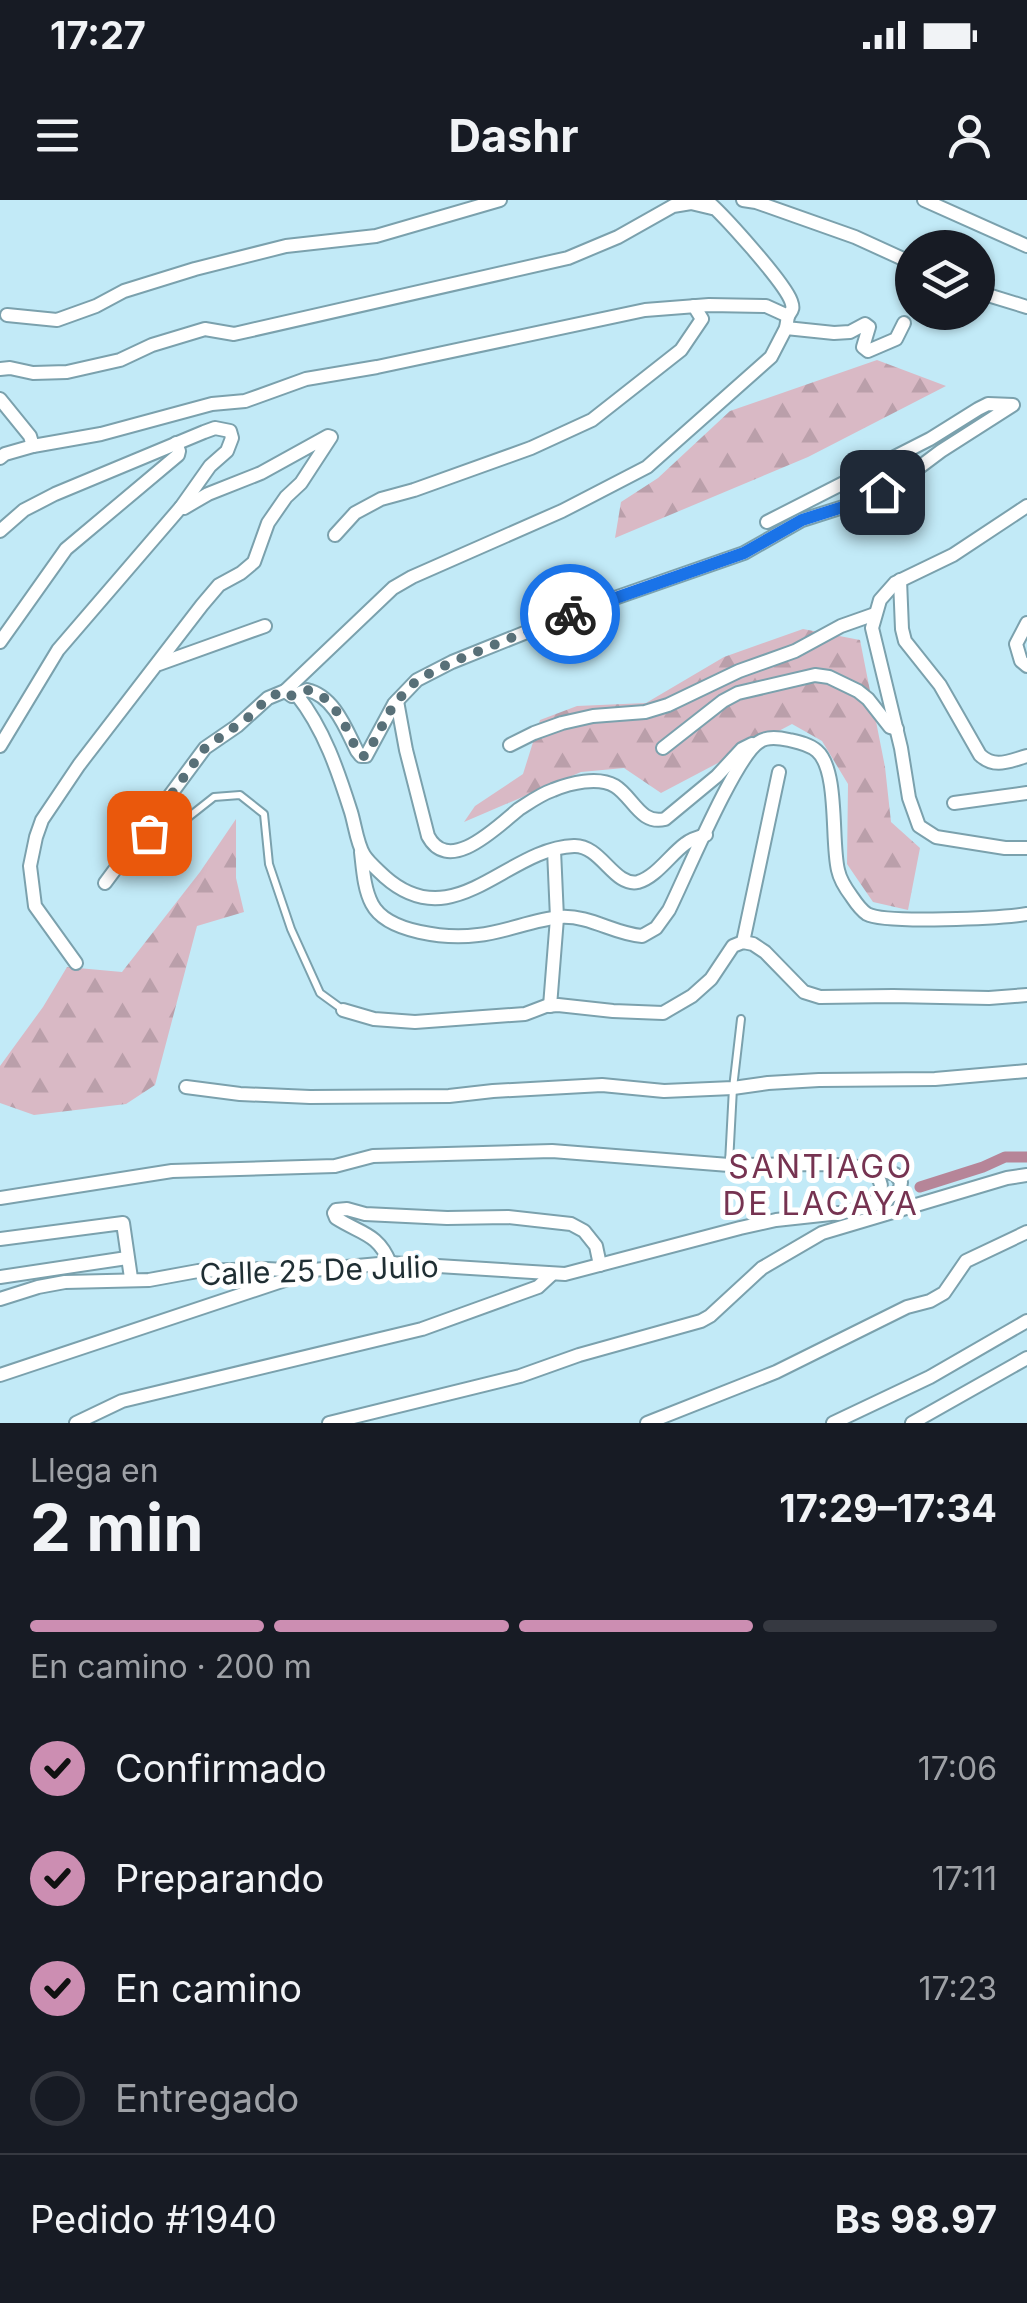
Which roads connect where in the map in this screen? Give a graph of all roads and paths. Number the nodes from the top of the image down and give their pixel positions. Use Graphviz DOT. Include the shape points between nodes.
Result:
graph roads {
  1 [pos="500,200"];
  2 [pos="743,200"];
  3 [pos="924,200"];
  4 [pos="712,202"];
  5 [pos="1027,246"];
  6 [pos="895,255"];
  7 [pos="995,297"];
  8 [pos="694,306"];
  9 [pos="1027,306"];
  10 [pos="7,315"];
  11 [pos="787,322"];
  12 [pos="900,330"];
  13 [pos="0,369"];
  14 [pos="0,399"];
  15 [pos="176,444"];
  16 [pos="32,446"];
  17 [pos="0,458"];
  18 [pos="1027,506"];
  19 [pos="181,507"];
  20 [pos="0,512"];
  21 [pos="16,517"];
  22 [pos="768,522"];
  23 [pos="0,530"];
  24 [pos="335,535"];
  25 [pos="900,580"];
  26 [pos="875,614"];
  27 [pos="1027,623"];
  28 [pos="265,626"];
  29 [pos="0,642"];
  30 [pos="1024,663"];
  31 [pos="157,665"];
  32 [pos="1027,678"];
  33 [pos="291,693"];
  34 [pos="397,701"];
  35 [pos="897,729"];
  36 [pos="758,742"];
  37 [pos="510,745"];
  38 [pos="0,746"];
  39 [pos="663,748"];
  40 [pos="1027,756"];
  41 [pos="779,772"];
  42 [pos="1027,793"];
  43 [pos="954,803"];
  44 [pos="144,832"];
  45 [pos="706,835"];
  46 [pos="1027,848"];
  47 [pos="554,850"];
  48 [pos="361,852"];
  49 [pos="105,883"];
  50 [pos="1027,914"];
  51 [pos="557,918"];
  52 [pos="743,942"];
  53 [pos="76,962"];
  54 [pos="1027,994"];
  55 [pos="550,1006"];
  56 [pos="344,1010"];
  57 [pos="741,1020"];
  58 [pos="1027,1071"];
  59 [pos="186,1087"];
  60 [pos="733,1088"];
  61 [pos="729,1164"];
  62 [pos="1027,1175"];
  63 [pos="0,1198"];
  64 [pos="843,1219"];
  65 [pos="1027,1232"];
  66 [pos="0,1239"];
  67 [pos="127,1258"];
  68 [pos="390,1262"];
  69 [pos="600,1265"];
  70 [pos="302,1271"];
  71 [pos="550,1275"];
  72 [pos="0,1277"];
  73 [pos="130,1278"];
  74 [pos="0,1299"];
  75 [pos="1027,1321"];
  76 [pos="1027,1358"];
  77 [pos="0,1374"];
  78 [pos="76,1423"];
  79 [pos="330,1423"];
  80 [pos="647,1423"];
  81 [pos="833,1423"];
  82 [pos="912,1423"];
  1 -- 10 [label="street" via="376,236 286,246 195,269 57,320"];
  2 -- 6 [label="street"];
  3 -- 5 [label="street"];
  4 -- 11 [label="street" via="792,302"];
  4 -- 13 [label="street" via="709,208 673,206 618,238 544,264 234,334 205,329 95,367 41,374"];
  7 -- 9 [label="street"];
  8 -- 11 [label="street" via="766,306"];
  8 -- 16 [label="street" via="645,310 306,379 244,401"];
  8 -- 24 [label="street" via="702,319 681,350 592,420 532,448 380,499"];
  11 -- 12 [label="street" via="834,333 865,324 862,347 868,352"];
  11 -- 33 [label="street" via="758,370 647,467 393,588"];
  14 -- 16 [label="street"];
  15 -- 19 [label="street" via="215,428 230,431 232,438"];
  15 -- 21 [label="street" via="54,494"];
  15 -- 29 [label="street" via="178,456 66,549"];
  16 -- 17 [label="street"];
  18 -- 25 [label="street" via="965,548"];
  19 -- 31 [label="street" via="331,438 268,523 254,562 219,585"];
  19 -- 38 [label="street" via="58,650"];
  20 -- 21 [label="street"];
  21 -- 23 [label="street"];
  22 -- 34 [label="street" via="988,404 1013,405 865,500 802,520 744,553 452,662 417,680"];
  25 -- 26 [label="street"];
  25 -- 40 [label="street" via="903,636 976,750 997,764"];
  26 -- 35 [label="street" via="874,640"];
  26 -- 37 [label="street" via="668,705 562,723"];
  27 -- 30 [label="street" via="1016,644"];
  28 -- 31 [label="street"];
  30 -- 32 [label="street"];
  31 -- 53 [label="street" via="68,780 36,837 30,866 35,906"];
  33 -- 34 [label="street" via="322,696 364,756"];
  33 -- 44 [label="street" via="269,697 205,748"];
  33 -- 48 [label="street" via="318,726"];
  34 -- 36 [label="street" via="428,836 444,852 474,843 536,798 570,784 616,786 644,816 665,819"];
  35 -- 39 [label="street" via="858,691 815,676 738,693"];
  35 -- 46 [label="street" via="909,798 926,832"];
  36 -- 45 [label="street"];
  36 -- 50 [label="street" via="781,738 820,753 838,871 869,915 895,920"];
  41 -- 52 [label="street"];
  42 -- 43 [label="street"];
  44 -- 49 [label="street"];
  44 -- 56 [label="lane" via="181,822 214,797 240,794 264,814 269,864 291,929 320,993"];
  45 -- 47 [label="street" via="688,840 639,882 618,875 592,850"];
  45 -- 51 [label="street" via="650,933 634,936 580,918"];
  47 -- 48 [label="street" via="466,893 440,897 405,892"];
  47 -- 51 [label="street"];
  48 -- 51 [label="street" via="370,902 383,919 408,929 479,935"];
  51 -- 55 [label="street"];
  52 -- 54 [label="street" via="765,952 804,992 820,997"];
  52 -- 55 [label="street" via="703,986 663,1014"];
  55 -- 56 [label="street" via="525,1014 415,1022"];
  57 -- 60 [label="lane"];
  58 -- 60 [label="street"];
  59 -- 60 [label="street" via="310,1097"];
  60 -- 61 [label="lane"];
  61 -- 63 [label="street" via="552,1151 374,1156 335,1166 172,1171"];
  61 -- 64 [label="street, Calle 25 De Julio" via="870,1168 894,1173 901,1182 895,1194"];
  62 -- 64 [label="street"];
  64 -- 69 [label="street, Calle 25 De Julio" via="776,1220"];
  64 -- 79 [label="street" via="762,1268 707,1319 520,1376"];
  65 -- 80 [label="street" via="966,1261 944,1293 930,1301"];
  66 -- 67 [label="street" via="123,1223"];
  67 -- 72 [label="street"];
  67 -- 73 [label="street"];
  68 -- 69 [label="street" via="378,1241 336,1218 336,1210 571,1224 596,1246"];
  68 -- 70 [label="street, Calle 25 De Julio"];
  68 -- 71 [label="street, Calle 25 De Julio"];
  69 -- 71 [label="street, Calle 25 De Julio"];
  70 -- 73 [label="street, Calle 25 De Julio"];
  70 -- 77 [label="street"];
  71 -- 78 [label="street" via="538,1287 422,1329 122,1401"];
  73 -- 74 [label="street, Calle 25 De Julio" via="66,1282"];
  75 -- 81 [label="street"];
  76 -- 82 [label="street"];
}
